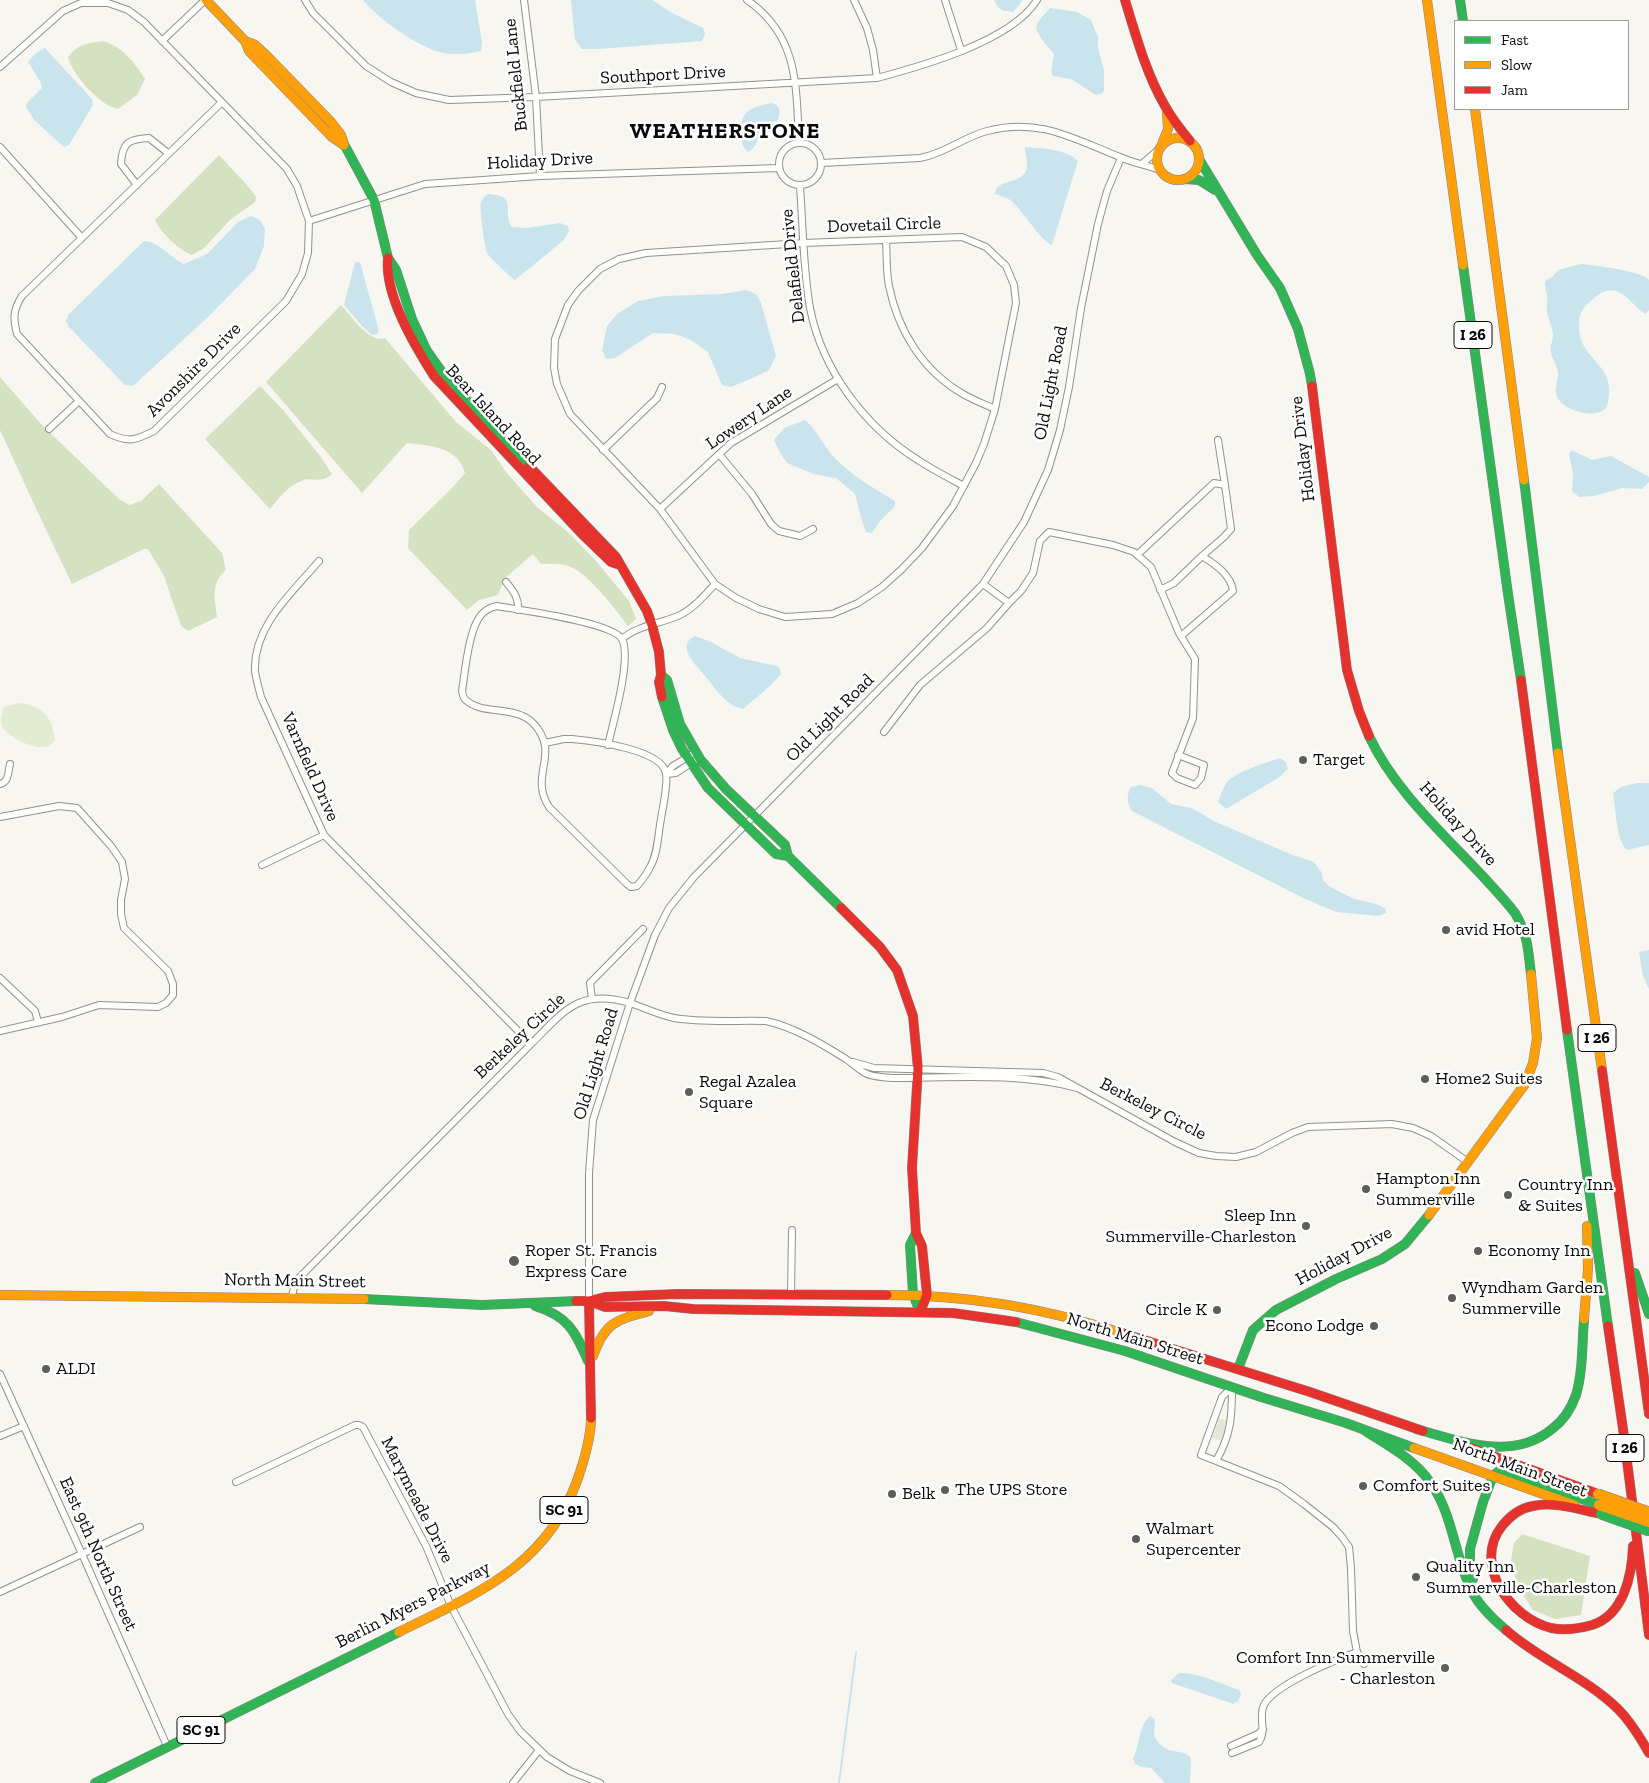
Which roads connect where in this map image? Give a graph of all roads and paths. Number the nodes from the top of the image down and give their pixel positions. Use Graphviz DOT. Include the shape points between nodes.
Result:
graph roads {
  1 [pos="205,0"];
  2 [pos="305,0"];
  3 [pos="524,0"];
  4 [pos="747,0"];
  5 [pos="854,0"];
  6 [pos="945,0"];
  7 [pos="1037,0"];
  8 [pos="1124,0"];
  9 [pos="1427,0"];
  10 [pos="1460,0"];
  11 [pos="1463,20"];
  12 [pos="162,41"];
  13 [pos="961,50"];
  14 [pos="0,67"];
  15 [pos="877,78"];
  16 [pos="795,82"];
  17 [pos="536,97"];
  18 [pos="222,102"];
  19 [pos="1165,106"];
  20 [pos="1475,110"];
  21 [pos="1190,141"];
  22 [pos="799,142"];
  23 [pos="0,147"];
  24 [pos="1160,147"];
  25 [pos="168,153"];
  26 [pos="1121,158"];
  27 [pos="1199,159"];
  28 [pos="821,163"];
  29 [pos="1143,163"];
  30 [pos="778,168"];
  31 [pos="1160,170"];
  32 [pos="540,176"];
  33 [pos="1184,179"];
  34 [pos="137,185"];
  35 [pos="800,186"];
  36 [pos="1219,194"];
  37 [pos="374,200"];
  38 [pos="309,221"];
  39 [pos="82,238"];
  40 [pos="886,240"];
  41 [pos="804,243"];
  42 [pos="838,379"];
  43 [pos="662,387"];
  44 [pos="79,401"];
  45 [pos="995,409"];
  46 [pos="50,429"];
  47 [pos="1218,440"];
  48 [pos="603,450"];
  49 [pos="719,454"];
  50 [pos="1225,485"];
  51 [pos="964,486"];
  52 [pos="660,508"];
  53 [pos="813,529"];
  54 [pos="1137,555"];
  55 [pos="1202,556"];
  56 [pos="319,561"];
  57 [pos="506,582"];
  58 [pos="716,584"];
  59 [pos="983,584"];
  60 [pos="1160,590"];
  61 [pos="1009,603"];
  62 [pos="518,610"];
  63 [pos="652,625"];
  64 [pos="1181,636"];
  65 [pos="622,638"];
  66 [pos="884,732"];
  67 [pos="545,743"];
  68 [pos="608,745"];
  69 [pos="1178,755"];
  70 [pos="694,757"];
  71 [pos="10,764"];
  72 [pos="666,774"];
  73 [pos="0,784"];
  74 [pos="756,816"];
  75 [pos="0,817"];
  76 [pos="746,826"];
  77 [pos="324,835"];
  78 [pos="788,856"];
  79 [pos="262,865"];
  80 [pos="643,929"];
  81 [pos="0,978"];
  82 [pos="592,999"];
  83 [pos="630,1004"];
  84 [pos="38,1022"];
  85 [pos="0,1031"];
  86 [pos="531,1044"];
  87 [pos="847,1060"];
  88 [pos="917,1074"];
  89 [pos="1468,1162"];
  90 [pos="1586,1176"];
  91 [pos="1622,1222"];
  92 [pos="792,1230"];
  93 [pos="916,1233"];
  94 [pos="0,1294"];
  95 [pos="913,1294"];
  96 [pos="792,1295"];
  97 [pos="928,1295"];
  98 [pos="292,1296"];
  99 [pos="589,1301"];
  100 [pos="524,1303"];
  101 [pos="664,1306"];
  102 [pos="920,1312"];
  103 [pos="1649,1314"];
  104 [pos="590,1366"];
  105 [pos="1238,1369"];
  106 [pos="0,1374"];
  107 [pos="1232,1387"];
  108 [pos="1649,1414"];
  109 [pos="24,1426"];
  110 [pos="1416,1429"];
  111 [pos="1364,1430"];
  112 [pos="0,1436"];
  113 [pos="1216,1461"];
  114 [pos="1493,1476"];
  115 [pos="236,1482"];
  116 [pos="1632,1497"];
  117 [pos="1599,1504"];
  118 [pos="1649,1512"];
  119 [pos="140,1527"];
  120 [pos="1648,1528"];
  121 [pos="82,1554"];
  122 [pos="0,1592"];
  123 [pos="452,1606"];
  124 [pos="1494,1620"];
  125 [pos="1649,1635"];
  126 [pos="1356,1652"];
  127 [pos="1364,1664"];
  128 [pos="167,1746"];
  129 [pos="1231,1749"];
  130 [pos="539,1750"];
  131 [pos="1649,1753"];
  132 [pos="95,1783"];
  133 [pos="513,1783"];
  134 [pos="600,1783"];
  1 -- 12 [label="street"];
  1 -- 37 [label="main road, Bear Island Road" via="332,138 344,144"];
  2 -- 17 [label="street, Southport Drive" via="313,13 366,66 416,93 450,100"];
  3 -- 17 [label="street, Buckfield Lane"];
  4 -- 16 [label="street" via="759,8 779,32 792,60"];
  5 -- 15 [label="street" via="867,28"];
  6 -- 13 [label="street"];
  7 -- 13 [label="street, Southport Drive" via="1020,20 1004,32"];
  8 -- 19 [label="main road"];
  9 -- 90 [label="main road, I 26"];
  10 -- 11 [label="main road"];
  12 -- 14 [label="street, Avonshire Drive" via="128,10 108,3 81,3 63,11"];
  12 -- 18 [label="street, Avonshire Drive"];
  13 -- 15 [label="street, Southport Drive"];
  15 -- 16 [label="street, Southport Drive"];
  16 -- 17 [label="street, Southport Drive"];
  16 -- 22 [label="street"];
  17 -- 32 [label="street, Buckfield Lane"];
  18 -- 25 [label="street, Avonshire Drive"];
  18 -- 38 [label="street, Avonshire Drive" via="287,169 297,186"];
  19 -- 21 [label="main road"];
  19 -- 24 [label="main road" via="1168,130"];
  20 -- 91 [label="main road, I 26"];
  21 -- 24 [label="main road" via="1176,137 1168,139"];
  21 -- 27 [label="main road"];
  22 -- 28 [label="street" via="816,150"];
  22 -- 30 [label="street" via="784,149"];
  23 -- 39 [label="street"];
  24 -- 29 [label="street"];
  24 -- 31 [label="main road" via="1157,157"];
  25 -- 34 [label="street, Avonshire Drive"];
  25 -- 34 [label="street" via="149,138 135,139 127,144 122,151 121,164"];
  26 -- 28 [label="street" via="1061,133 1039,128 1006,127 974,135 934,156"];
  26 -- 29 [label="street"];
  26 -- 59 [label="street, Old Light Road" via="1098,224 1060,430 1048,470 1024,522"];
  27 -- 33 [label="main road" via="1195,172"];
  27 -- 36 [label="main road, Holiday Drive"];
  28 -- 35 [label="street" via="820,172 814,180"];
  29 -- 31 [label="street"];
  30 -- 32 [label="street, Holiday Drive"];
  30 -- 35 [label="street" via="788,183"];
  31 -- 33 [label="main road" via="1171,179"];
  32 -- 37 [label="street, Holiday Drive" via="425,184"];
  33 -- 36 [label="main road, Holiday Drive" via="1198,180"];
  34 -- 39 [label="street, Avonshire Drive"];
  35 -- 41 [label="street, Delafield Drive"];
  36 -- 89 [label="main road, Holiday Drive" via="1280,288 1298,329 1308,365 1347,670 1357,704 1376,749 1408,794 1503,898 1524,929 1537,1038 1533,1063 1525,1084"];
  37 -- 38 [label="street, Holiday Drive"];
  37 -- 63 [label="main road, Bear Island Road" via="388,258 396,270 412,319 427,351 444,375 616,557"];
  38 -- 44 [label="street, Avonshire Drive" via="308,253 302,274 286,301 154,431 139,438 122,440 110,434"];
  39 -- 44 [label="street, Avonshire Drive" via="22,296 13,318 17,334"];
  40 -- 41 [label="street, Dovetail Circle"];
  40 -- 45 [label="street" via="889,284 897,318 910,342 940,378 963,394"];
  40 -- 45 [label="street, Dovetail Circle" via="962,237 986,247 1006,266 1014,285 1016,304"];
  41 -- 42 [label="street, Delafield Drive" via="810,308 817,334"];
  41 -- 48 [label="street, Dovetail Circle" via="646,253 619,259 600,269 578,291 557,331 554,368 570,414"];
  42 -- 49 [label="street, Lowery Lane" via="745,434"];
  42 -- 51 [label="street, Delafield Drive" via="859,409 892,442"];
  43 -- 48 [label="street" via="657,398"];
  44 -- 46 [label="street"];
  45 -- 51 [label="street, Dovetail Circle" via="984,444"];
  47 -- 50 [label="street"];
  48 -- 52 [label="street, Dovetail Circle"];
  49 -- 52 [label="street, Lowery Lane"];
  49 -- 53 [label="street" via="779,531 800,536"];
  50 -- 54 [label="street" via="1214,483"];
  50 -- 55 [label="street" via="1231,529"];
  51 -- 58 [label="street, Dovetail Circle" via="939,526 902,569 858,603 832,614 785,618 736,598"];
  52 -- 58 [label="street, Dovetail Circle"];
  54 -- 60 [label="street" via="1151,568"];
  54 -- 61 [label="street" via="1113,545 1049,532 1040,541 1033,573"];
  55 -- 60 [label="street" via="1174,583"];
  55 -- 64 [label="street" via="1219,567 1232,584 1233,591"];
  56 -- 77 [label="street, Varnfield Drive" via="267,624 257,647 255,673 262,697"];
  57 -- 62 [label="street" via="516,594"];
  58 -- 63 [label="street" via="690,609"];
  59 -- 61 [label="street"];
  59 -- 74 [label="street, Old Light Road"];
  60 -- 64 [label="street"];
  61 -- 66 [label="street" via="987,628 920,685"];
  62 -- 65 [label="street" via="609,629"];
  62 -- 67 [label="street" via="497,606 480,616 474,628 462,691 471,704 516,714 528,720"];
  63 -- 65 [label="street" via="634,630"];
  63 -- 70 [label="main road, Bear Island Road" via="659,652 659,682 666,712 673,730"];
  64 -- 69 [label="street" via="1195,659 1193,718"];
  65 -- 68 [label="street" via="624,672"];
  67 -- 68 [label="street" via="572,739"];
  67 -- 72 [label="street" via="546,756 540,785 543,798 631,887 637,886 654,860"];
  68 -- 72 [label="street" via="648,755"];
  69 -- 69 [label="street" via="1172,773 1195,785 1201,778 1204,765"];
  70 -- 72 [label="street" via="673,766"];
  70 -- 74 [label="main road, Bear Island Road"];
  70 -- 76 [label="main road, Bear Island Road" via="708,788"];
  71 -- 73 [label="street" via="7,779"];
  74 -- 76 [label="street, Old Light Road"];
  74 -- 78 [label="main road" via="785,845"];
  75 -- 84 [label="street" via="59,806 77,808 122,862 125,879 121,914 124,928 168,971 173,984 173,995 166,1004 158,1007 99,1005"];
  76 -- 78 [label="main road" via="776,854"];
  76 -- 83 [label="street, Old Light Road" via="694,877 669,908 655,935"];
  77 -- 79 [label="street"];
  77 -- 86 [label="street, Varnfield Drive"];
  78 -- 88 [label="main road" via="880,947 897,970 913,1016"];
  80 -- 82 [label="street" via="590,983"];
  81 -- 84 [label="street" via="35,1011"];
  82 -- 83 [label="street, Berkeley Circle"];
  82 -- 86 [label="street, Berkeley Circle" via="573,1005"];
  83 -- 87 [label="street, Berkeley Circle" via="680,1019 766,1020 800,1033"];
  83 -- 99 [label="street, Old Light Road" via="592,1120"];
  84 -- 85 [label="street"];
  86 -- 98 [label="street, Berkeley Circle" via="296,1282"];
  87 -- 88 [label="street, Berkeley Circle" via="874,1068"];
  87 -- 88 [label="street, Berkeley Circle" via="872,1076 891,1078"];
  88 -- 89 [label="street, Berkeley Circle" via="1044,1073 1058,1077 1175,1142 1199,1153 1216,1156 1236,1157 1256,1152 1308,1127 1392,1124 1431,1136"];
  88 -- 93 [label="main road" via="912,1168"];
  89 -- 105 [label="main road, Holiday Drive" via="1405,1244 1276,1310 1258,1325"];
  90 -- 110 [label="main road" via="1588,1274 1576,1396 1569,1410 1552,1430 1519,1446 1473,1444"];
  90 -- 116 [label="main road, I 26"];
  91 -- 103 [label="main road"];
  91 -- 108 [label="main road, I 26"];
  92 -- 96 [label="street"];
  93 -- 95 [label="main road" via="910,1245"];
  93 -- 97 [label="main road" via="922,1246"];
  94 -- 98 [label="main road, North Main Street"];
  95 -- 96 [label="main road, North Main Street"];
  95 -- 97 [label="main road, North Main Street"];
  95 -- 102 [label="main road"];
  96 -- 99 [label="main road, North Main Street" via="677,1294 605,1297"];
  97 -- 102 [label="main road"];
  97 -- 105 [label="main road, North Main Street" via="1003,1302 1036,1309"];
  98 -- 100 [label="main road, North Main Street" via="482,1305"];
  99 -- 100 [label="main road, North Main Street"];
  99 -- 101 [label="main road, North Main Street" via="605,1307"];
  99 -- 104 [label="main road, Berlin Myers Parkway / SC 91"];
  100 -- 104 [label="main road" via="551,1310 566,1320 577,1335"];
  101 -- 102 [label="main road, North Main Street"];
  101 -- 104 [label="main road" via="617,1319 604,1329"];
  102 -- 107 [label="main road, North Main Street" via="982,1316 1036,1326 1125,1351"];
  104 -- 123 [label="main road, Berlin Myers Parkway / SC 91" via="591,1428 583,1465 570,1500 547,1537 526,1559 498,1580"];
  105 -- 107 [label="main road, Holiday Drive"];
  105 -- 110 [label="main road, North Main Street"];
  106 -- 109 [label="street, East 9th North Street"];
  107 -- 111 [label="main road, North Main Street"];
  107 -- 113 [label="street" via="1231,1425"];
  107 -- 113 [label="street" via="1222,1397 1201,1455"];
  109 -- 112 [label="street"];
  109 -- 121 [label="street, East 9th North Street"];
  110 -- 117 [label="main road, North Main Street"];
  111 -- 114 [label="main road, North Main Street"];
  111 -- 124 [label="main road" via="1418,1466 1431,1482 1449,1518 1465,1575 1475,1597"];
  113 -- 126 [label="street" via="1279,1486 1342,1537 1349,1547"];
  114 -- 117 [label="main road" via="1500,1470"];
  114 -- 124 [label="main road" via="1470,1549 1470,1568 1476,1590"];
  115 -- 123 [label="street, Marymeade Drive" via="355,1425 363,1427 426,1546"];
  116 -- 117 [label="main road" via="1630,1575 1616,1609 1590,1628 1554,1629 1535,1622 1518,1611 1503,1595 1494,1578 1492,1542 1501,1524 1518,1511 1539,1505"];
  116 -- 125 [label="main road, I 26"];
  117 -- 118 [label="main road, North Main Street, bridge"];
  117 -- 120 [label="main road, bridge"];
  119 -- 121 [label="street"];
  121 -- 122 [label="street"];
  121 -- 128 [label="street, East 9th North Street"];
  123 -- 128 [label="main road, Berlin Myers Parkway / SC 91"];
  123 -- 130 [label="street, Marymeade Drive" via="508,1714"];
  124 -- 131 [label="main road" via="1512,1636 1613,1703 1632,1725"];
  126 -- 127 [label="street"];
  126 -- 129 [label="street" via="1334,1660 1271,1696 1261,1711 1262,1739"];
  128 -- 132 [label="main road, SC 91"];
  130 -- 133 [label="street"];
  130 -- 134 [label="street, Marymeade Drive" via="570,1771"];
}
